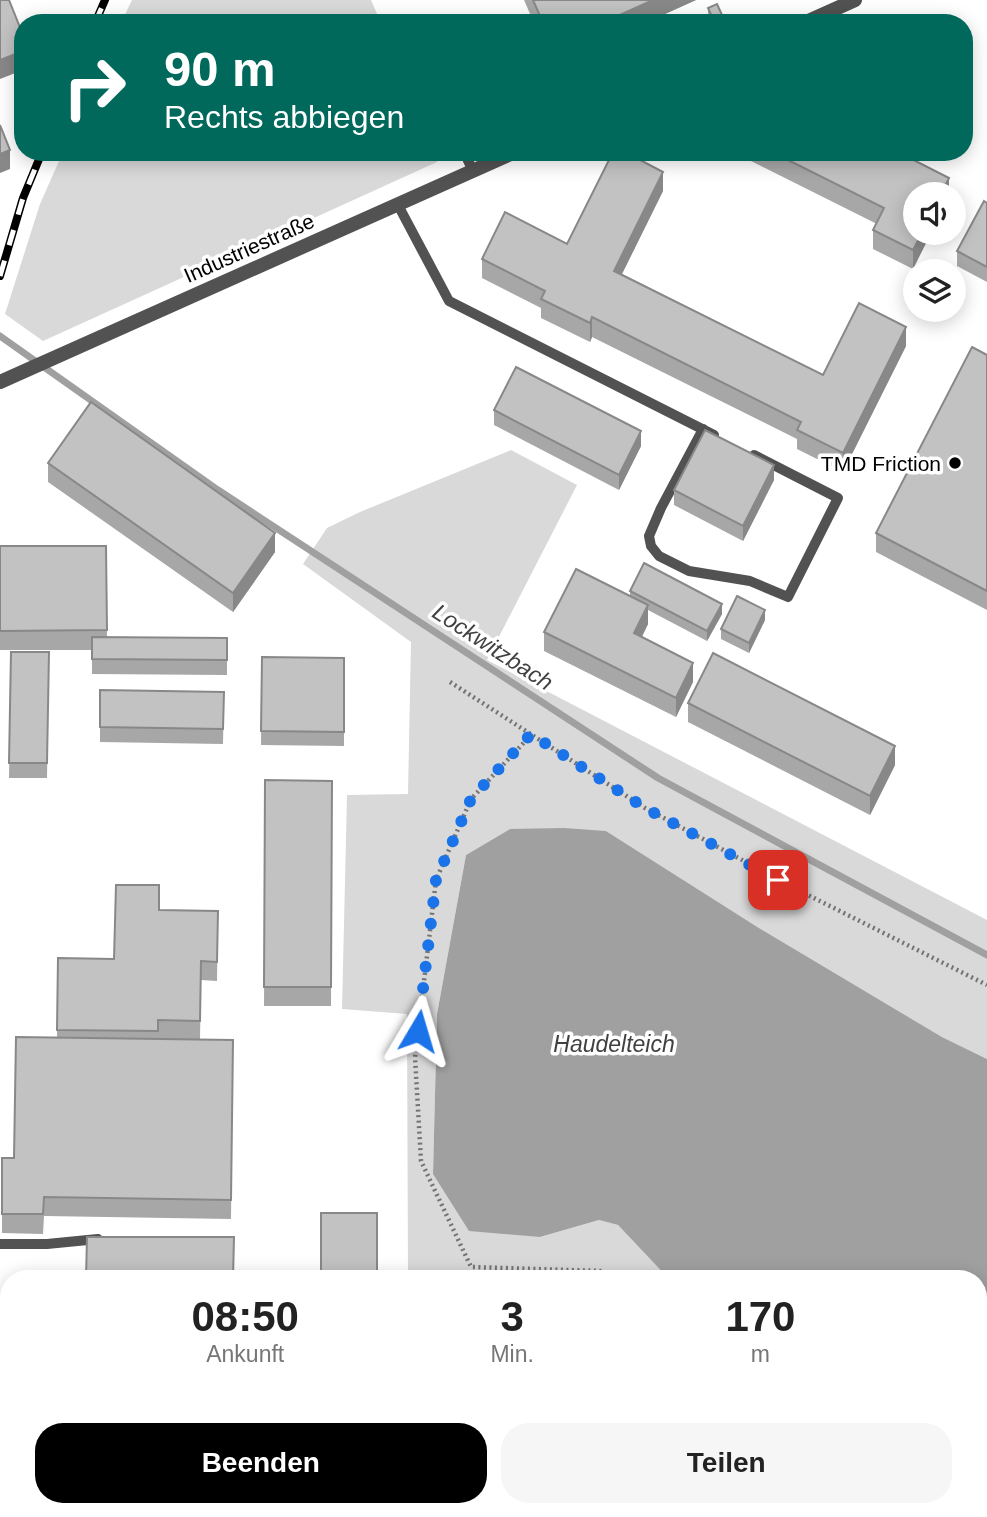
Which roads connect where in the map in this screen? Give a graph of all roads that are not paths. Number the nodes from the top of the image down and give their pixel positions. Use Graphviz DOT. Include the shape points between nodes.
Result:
graph roads {
  1 [pos="855,0"];
  2 [pos="824,14"];
  3 [pos="468,161"];
  4 [pos="495,161"];
  5 [pos="473,171"];
  6 [pos="398,205"];
  7 [pos="0,382"];
  8 [pos="703,429"];
  9 [pos="727,442"];
  10 [pos="740,448"];
  11 [pos="116,1239"];
  12 [pos="0,1244"];
  1 -- 2 [label="street"];
  3 -- 5 [label="lane"];
  4 -- 5 [label="street, Industriestraße"];
  5 -- 6 [label="street, Industriestraße"];
  6 -- 7 [label="street, Industriestraße"];
  6 -- 8 [label="lane" via="449,301"];
  8 -- 9 [label="lane"];
  8 -- 10 [label="lane" via="657,517 649,536 651,546 659,556 689,571 750,581 788,597 838,498"];
  11 -- 12 [label="lane"];
}
